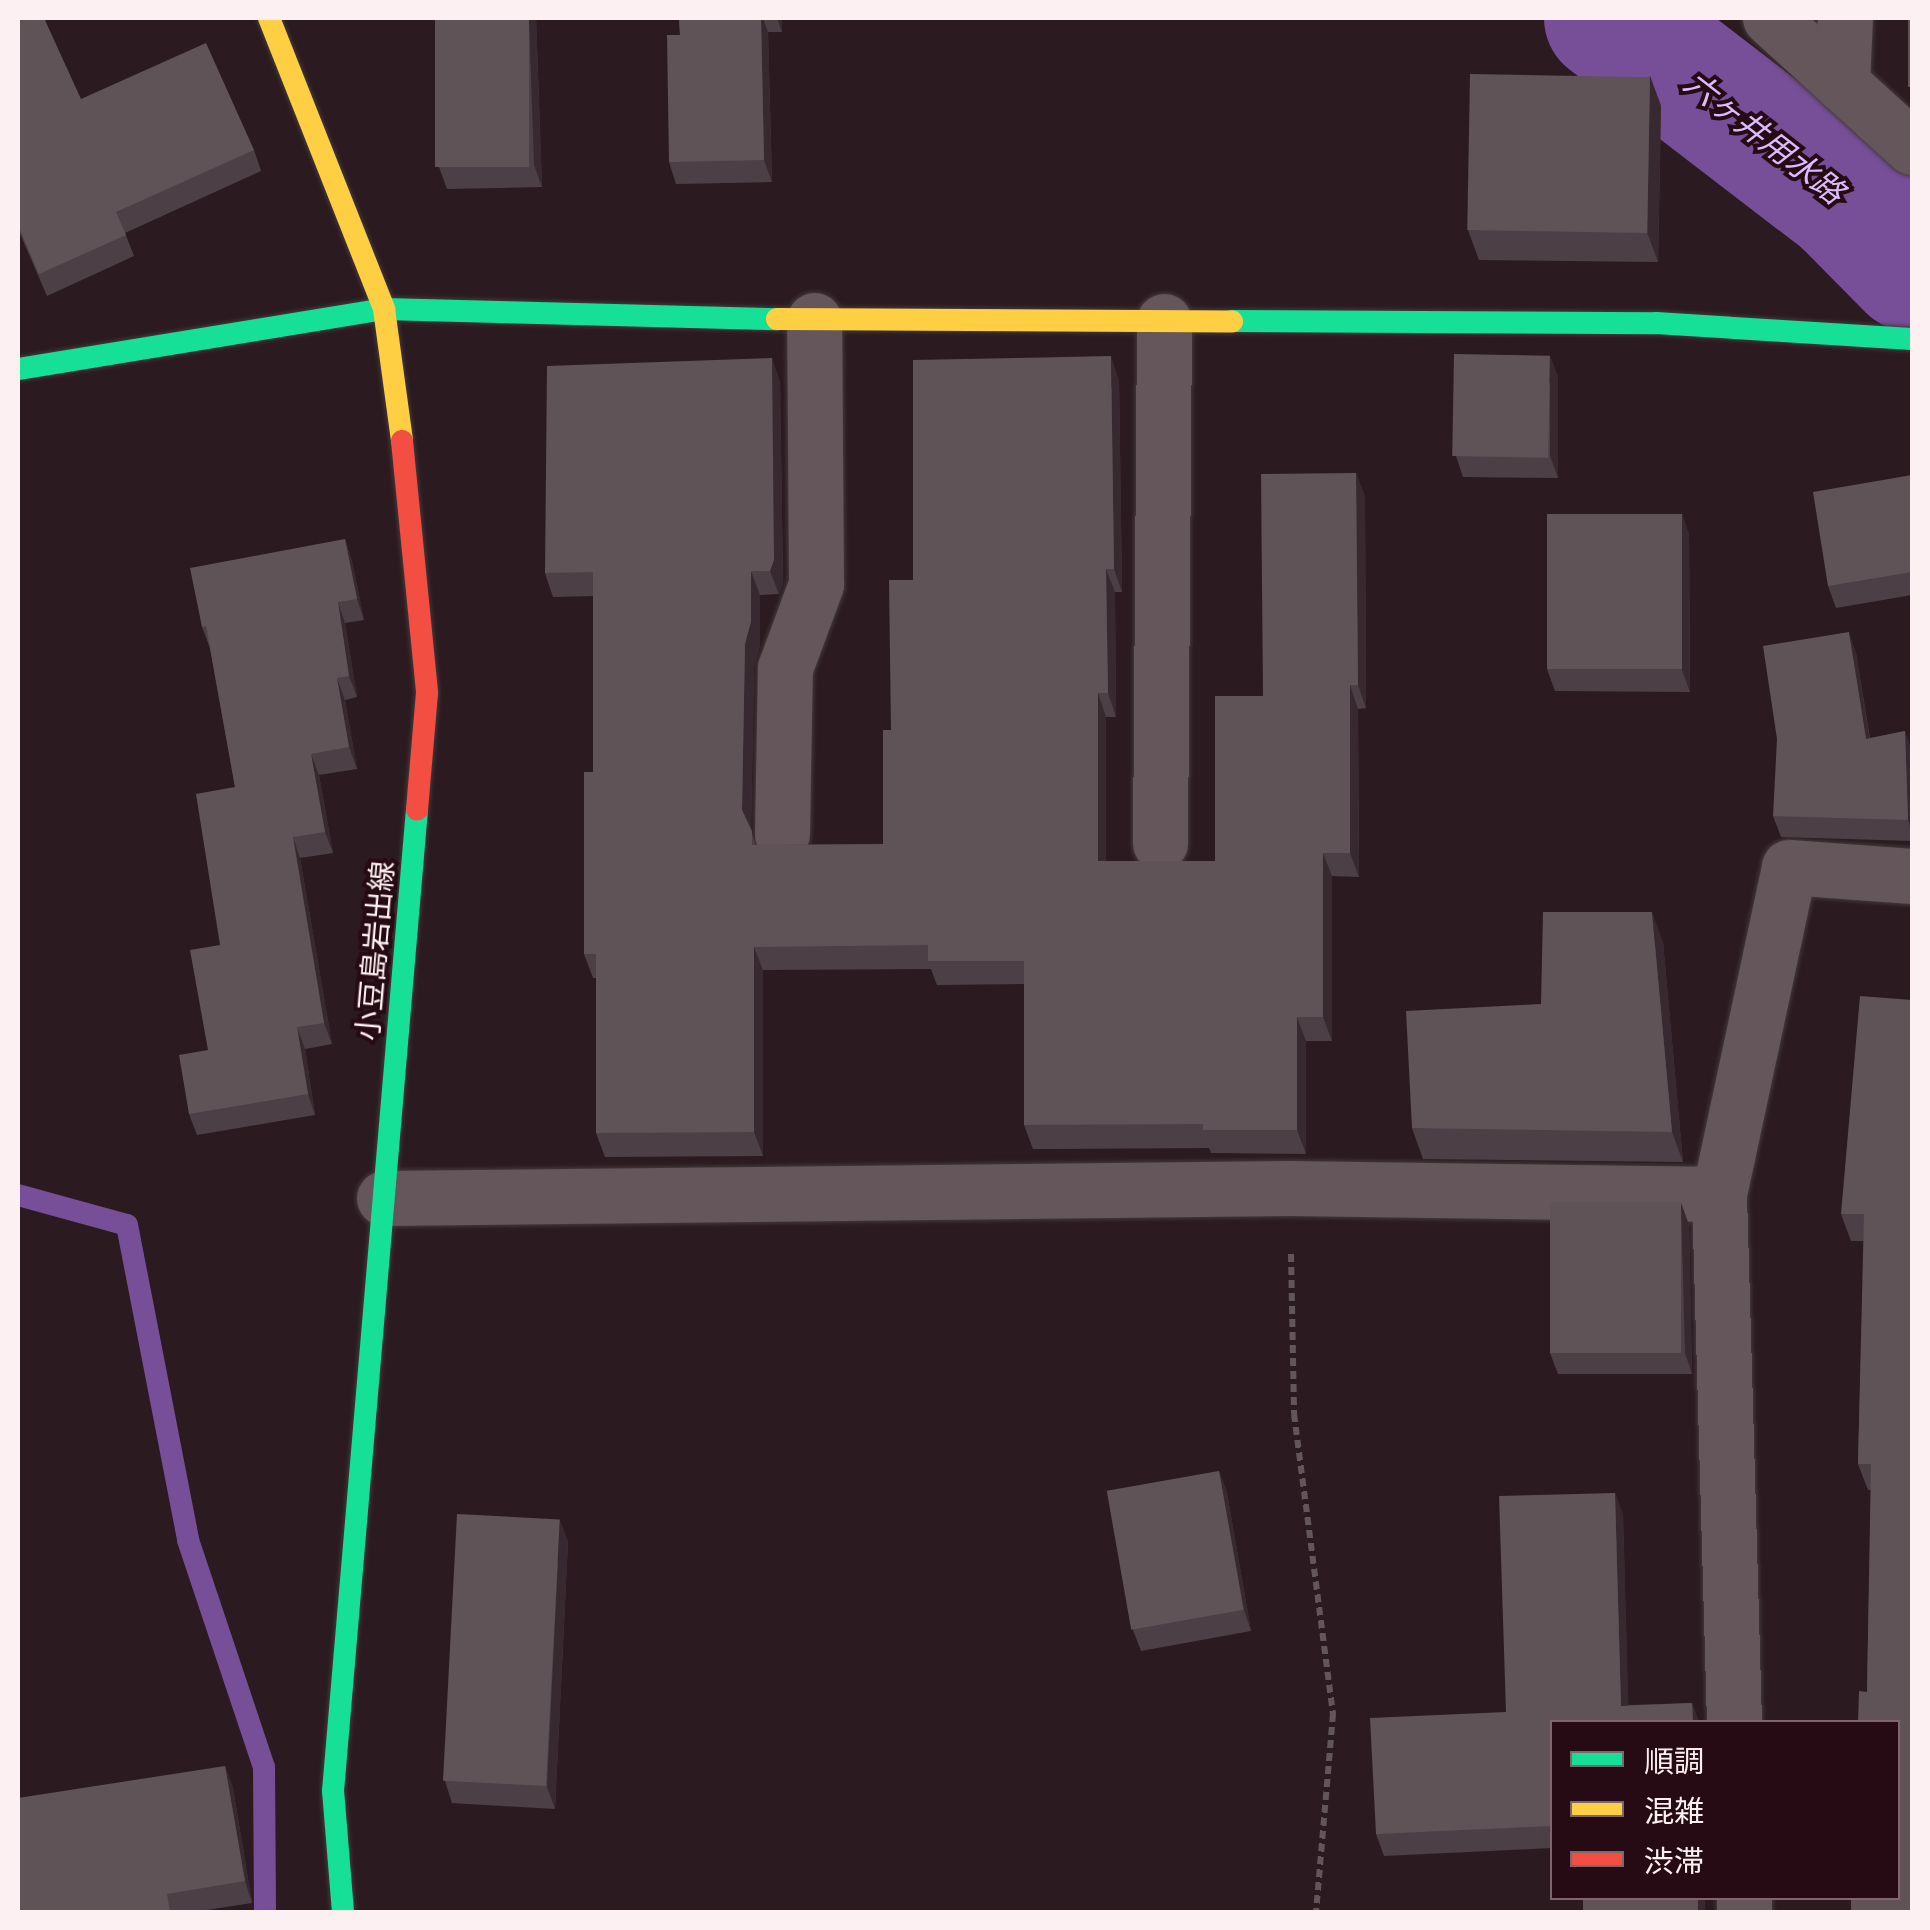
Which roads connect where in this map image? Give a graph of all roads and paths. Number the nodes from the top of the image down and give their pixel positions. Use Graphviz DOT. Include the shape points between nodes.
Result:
graph roads {
  1 [pos="269,18"];
  2 [pos="1770,18"];
  3 [pos="1845,18"];
  4 [pos="1842,84"];
  5 [pos="1912,148"];
  6 [pos="384,310"];
  7 [pos="814,320"];
  8 [pos="1164,321"];
  9 [pos="1912,338"];
  10 [pos="18,369"];
  11 [pos="782,834"];
  12 [pos="1160,843"];
  13 [pos="1912,876"];
  14 [pos="1289,1188"];
  15 [pos="1719,1194"];
  16 [pos="384,1198"];
  17 [pos="1734,1720"];
  18 [pos="342,1912"];
  19 [pos="1316,1912"];
  1 -- 6 [label="main road, 小豆島岩出線"];
  2 -- 4 [label="street"];
  3 -- 4 [label="street"];
  4 -- 5 [label="street"];
  6 -- 7 [label="main road"];
  6 -- 10 [label="main road"];
  6 -- 16 [label="main road, 小豆島岩出線" via="428,693"];
  7 -- 8 [label="main road"];
  7 -- 11 [label="street" via="816,584 785,668"];
  8 -- 9 [label="main road" via="1656,323"];
  8 -- 12 [label="street"];
  13 -- 15 [label="street" via="1788,866"];
  14 -- 15 [label="street"];
  14 -- 16 [label="street"];
  14 -- 19 [label="path" via="1294,1414 1333,1714"];
  15 -- 17 [label="street"];
  16 -- 18 [label="main road, 小豆島岩出線" via="333,1791"];
}
